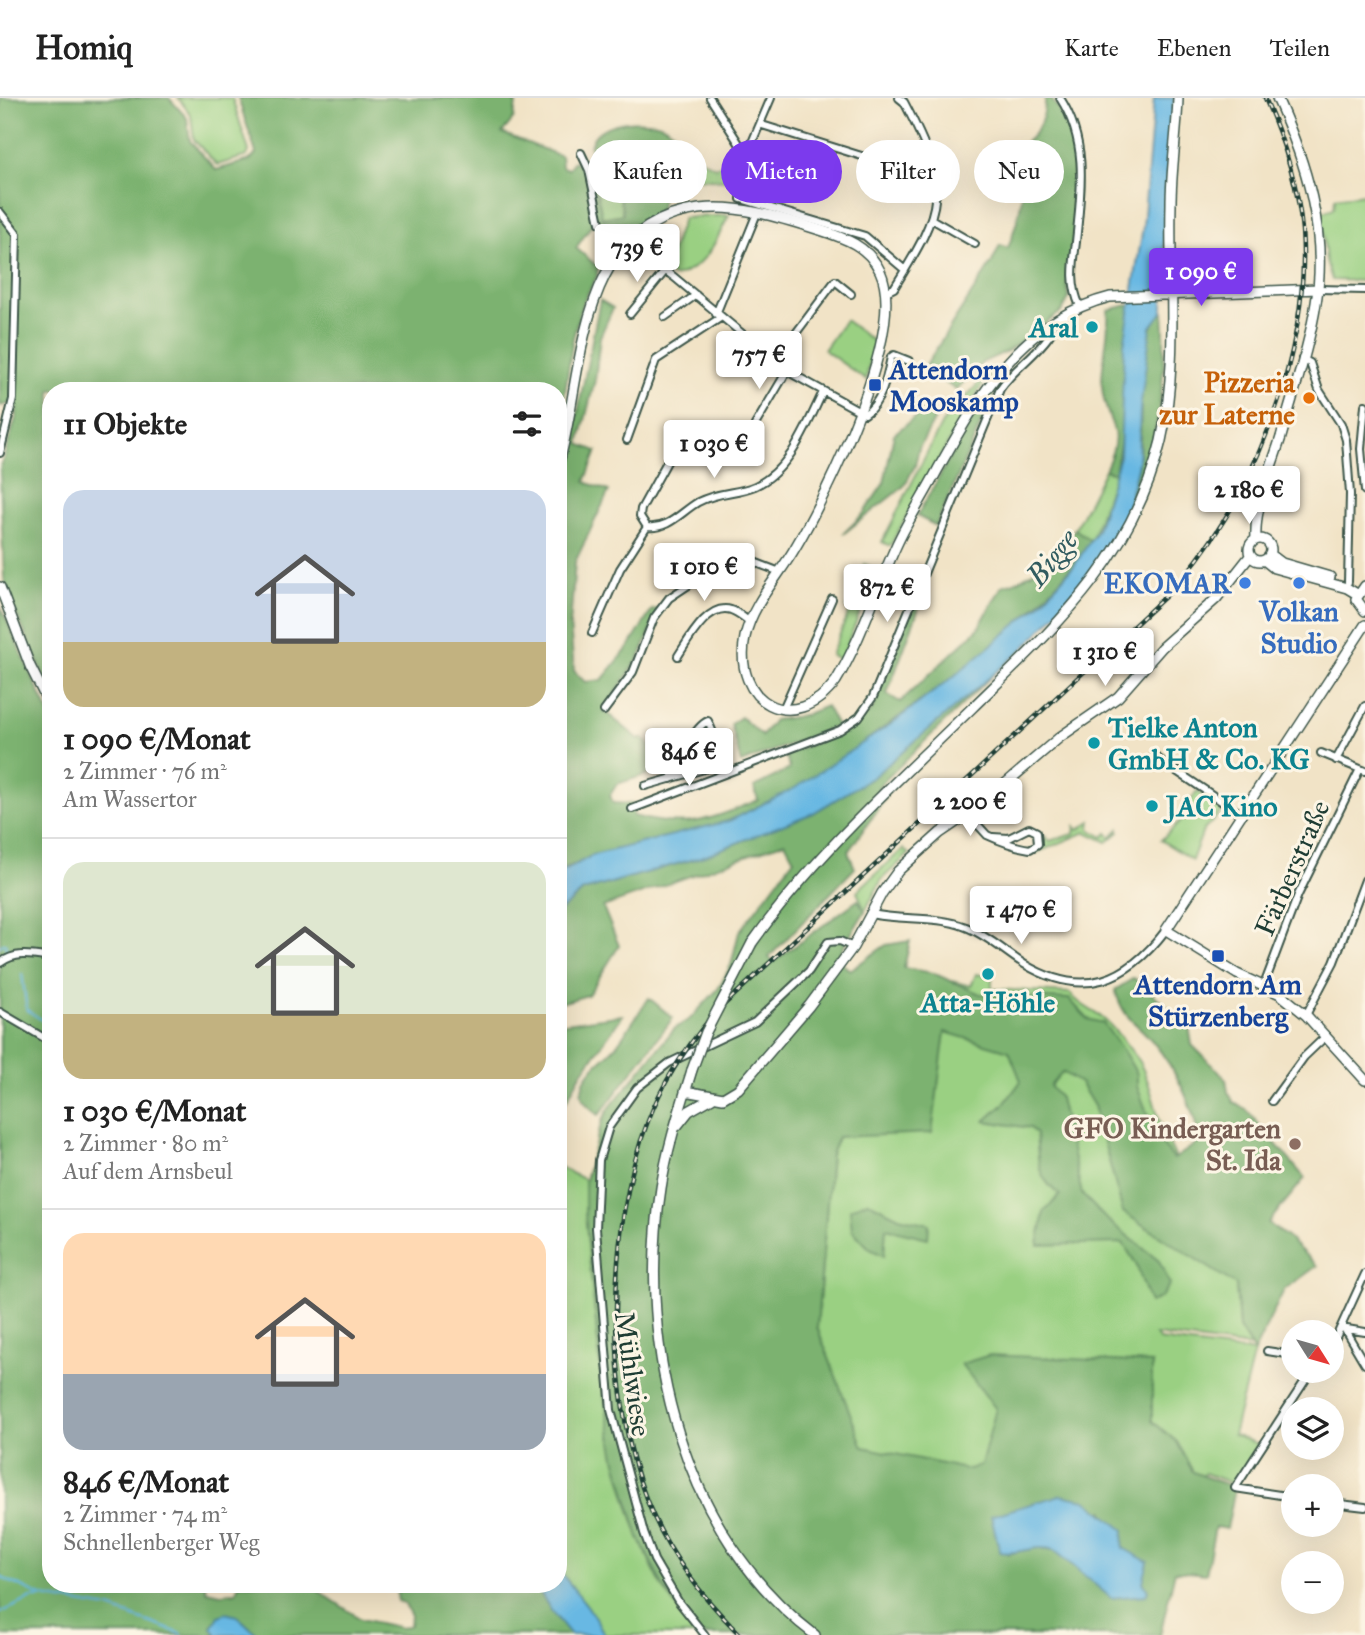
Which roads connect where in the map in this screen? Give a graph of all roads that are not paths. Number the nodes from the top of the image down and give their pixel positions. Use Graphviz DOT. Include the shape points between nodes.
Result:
graph roads {
  1 [pos="710,98"];
  2 [pos="771,98"];
  3 [pos="899,98"];
  4 [pos="1060,98"];
  5 [pos="1178,98"];
  6 [pos="1277,98"];
  7 [pos="762,125"];
  8 [pos="737,140"];
  9 [pos="754,140"];
  10 [pos="581,153"];
  11 [pos="856,155"];
  12 [pos="754,203"];
  13 [pos="0,212"];
  14 [pos="757,213"];
  15 [pos="933,220"];
  16 [pos="627,244"];
  17 [pos="975,244"];
  18 [pos="905,270"];
  19 [pos="664,271"];
  20 [pos="1318,289"];
  21 [pos="1365,290"];
  22 [pos="886,292"];
  23 [pos="851,294"];
  24 [pos="1170,294"];
  25 [pos="695,295"];
  26 [pos="1080,306"];
  27 [pos="630,314"];
  28 [pos="718,316"];
  29 [pos="665,317"];
  30 [pos="1049,326"];
  31 [pos="1302,359"];
  32 [pos="775,361"];
  33 [pos="909,361"];
  34 [pos="787,371"];
  35 [pos="823,392"];
  36 [pos="1365,405"];
  37 [pos="860,411"];
  38 [pos="755,425"];
  39 [pos="567,435"];
  40 [pos="627,440"];
  41 [pos="679,440"];
  42 [pos="0,453"];
  43 [pos="1365,491"];
  44 [pos="647,527"];
  45 [pos="1256,539"];
  46 [pos="1250,556"];
  47 [pos="1267,557"];
  48 [pos="780,572"];
  49 [pos="1348,582"];
  50 [pos="0,587"];
  51 [pos="1361,590"];
  52 [pos="832,598"];
  53 [pos="1365,611"];
  54 [pos="750,622"];
  55 [pos="1365,625"];
  56 [pos="592,633"];
  57 [pos="678,656"];
  58 [pos="42,690"];
  59 [pos="1365,706"];
  60 [pos="783,709"];
  61 [pos="604,711"];
  62 [pos="1321,753"];
  63 [pos="1154,756"];
  64 [pos="1336,760"];
  65 [pos="727,767"];
  66 [pos="1362,770"];
  67 [pos="671,779"];
  68 [pos="645,786"];
  69 [pos="632,810"];
  70 [pos="968,814"];
  71 [pos="1242,815"];
  72 [pos="1023,830"];
  73 [pos="993,837"];
  74 [pos="1021,847"];
  75 [pos="1365,880"];
  76 [pos="871,914"];
  77 [pos="1166,930"];
  78 [pos="853,947"];
  79 [pos="42,957"];
  80 [pos="0,963"];
  81 [pos="1264,985"];
  82 [pos="0,1012"];
  83 [pos="1306,1016"];
  84 [pos="1326,1036"];
  85 [pos="42,1037"];
  86 [pos="1365,1080"];
  87 [pos="685,1091"];
  88 [pos="712,1098"];
  89 [pos="1272,1101"];
  90 [pos="676,1127"];
  91 [pos="1365,1274"];
  92 [pos="1345,1327"];
  93 [pos="1365,1332"];
  94 [pos="1267,1351"];
  95 [pos="1281,1353"];
  96 [pos="1365,1364"];
  97 [pos="1304,1383"];
  98 [pos="1281,1495"];
  99 [pos="1344,1504"];
  100 [pos="1365,1507"];
  101 [pos="705,1635"];
  102 [pos="815,1635"];
  1 -- 8 [label="street"];
  2 -- 7 [label="street"];
  3 -- 15 [label="street" via="916,125 935,174"];
  4 -- 26 [label="street" via="1082,153 1072,278"];
  5 -- 24 [label="main road"];
  6 -- 20 [label="main road" via="1309,180 1316,220"];
  7 -- 9 [label="street"];
  7 -- 11 [label="street"];
  10 -- 16 [label="street" via="600,223"];
  12 -- 18 [label="street" via="865,236"];
  13 -- 42 [label="street" via="17,234 13,399"];
  14 -- 16 [label="main road" via="707,208 680,212 656,222"];
  14 -- 22 [label="main road" via="847,239 874,262"];
  14 -- 28 [label="street"];
  15 -- 17 [label="street"];
  15 -- 18 [label="street"];
  16 -- 19 [label="street"];
  16 -- 39 [label="main road" via="591,306"];
  18 -- 22 [label="street"];
  19 -- 25 [label="street"];
  19 -- 27 [label="street"];
  20 -- 21 [label="street"];
  20 -- 24 [label="main road"];
  20 -- 31 [label="main road"];
  22 -- 37 [label="main road" via="877,358"];
  23 -- 32 [label="street" via="835,281"];
  24 -- 26 [label="main road" via="1123,296"];
  24 -- 87 [label="main road, bridge" via="1171,385 1160,442 1142,499 1114,554 1052,629 805,872 752,943 709,1025"];
  25 -- 28 [label="street"];
  25 -- 29 [label="street"];
  26 -- 30 [label="main road"];
  28 -- 32 [label="street"];
  28 -- 40 [label="street" via="656,359"];
  30 -- 60 [label="main road" via="1013,353 977,400 897,543 836,681 810,705"];
  30 -- 65 [label="street" via="1051,333 1044,343 1014,369 1000,389 868,707 840,730"];
  31 -- 45 [label="main road" via="1258,513"];
  31 -- 49 [label="street" via="1310,363 1346,440"];
  32 -- 34 [label="street"];
  33 -- 37 [label="street" via="891,357 873,407 865,414"];
  34 -- 35 [label="street"];
  34 -- 38 [label="street"];
  35 -- 37 [label="street"];
  35 -- 44 [label="street" via="795,447 764,481 716,493 667,525"];
  36 -- 43 [label="street" via="1361,439"];
  37 -- 48 [label="main road" via="822,498"];
  41 -- 44 [label="street" via="641,509"];
  44 -- 56 [label="street" via="621,569"];
  45 -- 46 [label="main road" via="1249,546"];
  45 -- 47 [label="main road" via="1267,542"];
  46 -- 47 [label="main road" via="1258,561"];
  46 -- 70 [label="main road" via="1209,607 1162,648 1118,697 1060,737"];
  47 -- 49 [label="main road"];
  47 -- 51 [label="main road" via="1274,568"];
  48 -- 54 [label="main road"];
  48 -- 61 [label="street" via="754,562 737,564 693,582 669,598 654,618 633,672"];
  49 -- 51 [label="main road"];
  50 -- 58 [label="main road"];
  51 -- 53 [label="main road" via="1357,603"];
  52 -- 60 [label="street"];
  54 -- 57 [label="street" via="732,610 716,611 697,628"];
  54 -- 60 [label="main road" via="744,650 750,686 764,703"];
  55 -- 71 [label="main road"];
  59 -- 64 [label="street"];
  62 -- 64 [label="street"];
  63 -- 71 [label="street"];
  64 -- 66 [label="street"];
  65 -- 67 [label="street"];
  65 -- 67 [label="street" via="712,726 703,722"];
  65 -- 69 [label="street"];
  66 -- 81 [label="street, Färberstraße" via="1298,895"];
  67 -- 68 [label="street"];
  70 -- 73 [label="street"];
  70 -- 76 [label="main road" via="898,871"];
  71 -- 77 [label="main road"];
  72 -- 73 [label="street" via="1009,838"];
  72 -- 74 [label="street" via="1014,840"];
  72 -- 74 [label="street" via="1034,830 1039,841 1030,849"];
  73 -- 74 [label="street"];
  75 -- 83 [label="street" via="1335,962"];
  76 -- 77 [label="street" via="964,926 1036,970 1083,982 1108,978 1137,964"];
  76 -- 78 [label="main road"];
  77 -- 81 [label="main road" via="1237,974"];
  78 -- 88 [label="main road" via="744,1083 732,1094"];
  78 -- 101 [label="street, Mühlwiese" via="828,942 809,971 755,1022 650,1075 609,1126 599,1160 596,1227 611,1410 654,1560"];
  79 -- 80 [label="street" via="10,956"];
  81 -- 83 [label="main road"];
  82 -- 85 [label="street"];
  83 -- 84 [label="main road"];
  84 -- 86 [label="main road"];
  84 -- 89 [label="street" via="1304,1057"];
  87 -- 88 [label="main road"];
  87 -- 90 [label="main road"];
  88 -- 90 [label="main road" via="689,1111"];
  90 -- 102 [label="main road" via="661,1188 655,1280 661,1349 680,1437 699,1489 732,1548 775,1602"];
  91 -- 92 [label="street"];
  92 -- 93 [label="street"];
  92 -- 96 [label="street"];
  94 -- 95 [label="street"];
  97 -- 98 [label="street" via="1235,1488"];
  99 -- 100 [label="street"];
}
